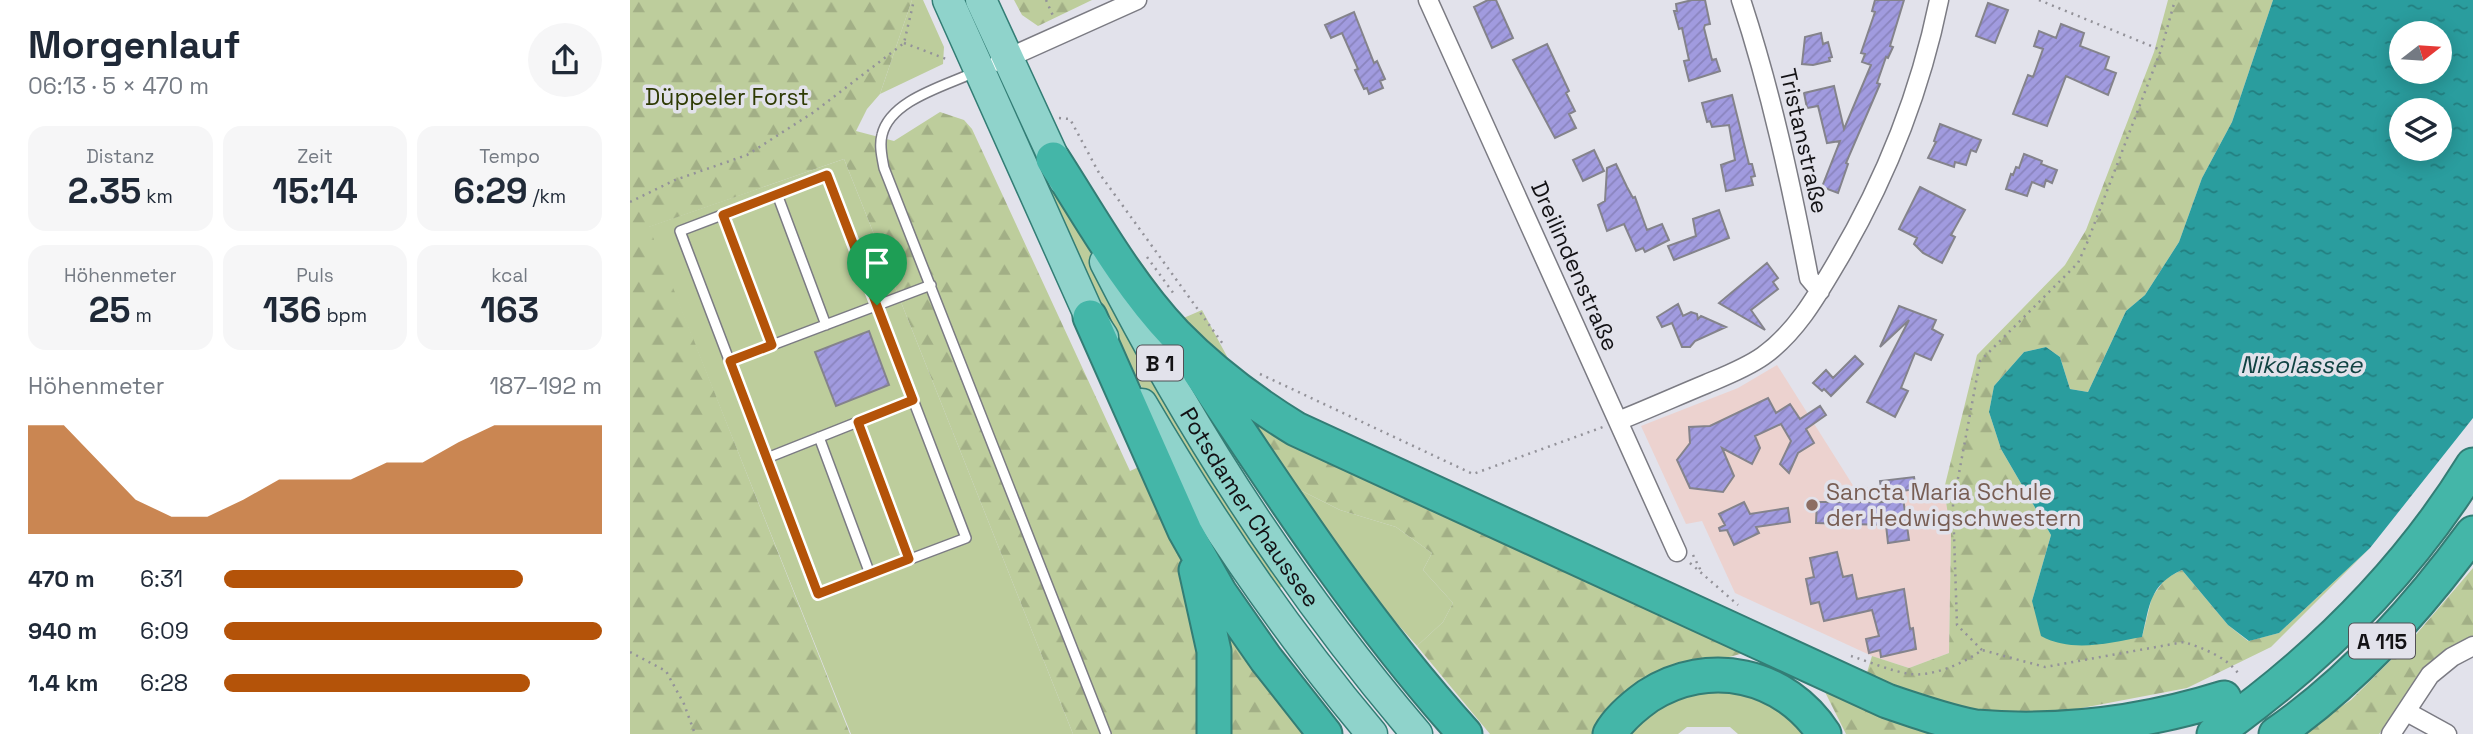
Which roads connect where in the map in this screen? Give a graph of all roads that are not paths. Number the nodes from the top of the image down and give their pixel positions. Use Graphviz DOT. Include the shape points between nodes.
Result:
graph roads {
  1 [pos="948,0"];
  2 [pos="981,0"];
  3 [pos="1138,0"];
  4 [pos="1428,0"];
  5 [pos="1741,0"];
  6 [pos="1939,0"];
  7 [pos="1008,58"];
  8 [pos="980,70"];
  9 [pos="1053,159"];
  10 [pos="776,194"];
  11 [pos="723,215"];
  12 [pos="931,285"];
  13 [pos="1820,291"];
  14 [pos="877,305"];
  15 [pos="1090,317"];
  16 [pos="826,325"];
  17 [pos="1175,334"];
  18 [pos="772,345"];
  19 [pos="730,361"];
  20 [pos="913,400"];
  21 [pos="1618,421"];
  22 [pos="858,422"];
  23 [pos="819,437"];
  24 [pos="766,458"];
  25 [pos="2473,465"];
  26 [pos="1185,531"];
  27 [pos="2473,533"];
  28 [pos="1677,552"];
  29 [pos="909,559"];
  30 [pos="870,574"];
  31 [pos="2330,640"];
  32 [pos="2473,646"];
  33 [pos="2231,685"];
  34 [pos="2407,712"];
  35 [pos="1106,734"];
  36 [pos="1214,734"];
  37 [pos="1325,734"];
  38 [pos="1372,734"];
  39 [pos="1417,734"];
  40 [pos="1465,734"];
  41 [pos="1610,734"];
  42 [pos="1824,734"];
  43 [pos="2167,734"];
  44 [pos="2214,734"];
  45 [pos="2276,734"];
  46 [pos="2391,734"];
  47 [pos="2447,734"];
  1 -- 8 [label="main road, Potsdamer Chaussee / B 1"];
  2 -- 7 [label="main road, Potsdamer Chaussee / B 1"];
  3 -- 7 [label="street"];
  4 -- 21 [label="street, Dreilindenstraße"];
  5 -- 13 [label="street, Tristanstraße" via="1785,156 1809,278"];
  6 -- 13 [label="street" via="1930,43 1896,144 1859,224"];
  7 -- 8 [label="street"];
  7 -- 9 [label="main road, Potsdamer Chaussee / B 1"];
  8 -- 12 [label="lane" via="907,102 890,115 882,134 884,168"];
  8 -- 15 [label="main road, Potsdamer Chaussee / B 1"];
  9 -- 17 [label="highway" via="1131,278"];
  9 -- 39 [label="main road, Potsdamer Chaussee / B 1" via="1129,309 1236,491 1310,600"];
  10 -- 11 [label="lane"];
  10 -- 14 [label="lane" via="827,175"];
  10 -- 16 [label="lane"];
  11 -- 18 [label="lane"];
  11 -- 19 [label="lane" via="680,231"];
  12 -- 14 [label="lane"];
  12 -- 35 [label="lane"];
  13 -- 21 [label="street" via="1791,333 1762,357"];
  14 -- 16 [label="lane"];
  14 -- 20 [label="lane"];
  15 -- 26 [label="highway"];
  15 -- 38 [label="main road, Potsdamer Chaussee / B 1" via="1221,531 1289,629"];
  16 -- 18 [label="lane"];
  17 -- 33 [label="highway" via="1257,405 1296,429 1887,701 1933,717 2015,732 2129,725"];
  17 -- 40 [label="highway" via="1373,624"];
  18 -- 19 [label="lane"];
  19 -- 24 [label="lane"];
  20 -- 22 [label="lane"];
  20 -- 29 [label="lane" via="966,538"];
  21 -- 28 [label="street, Dreilindenstraße"];
  22 -- 23 [label="lane"];
  22 -- 29 [label="lane"];
  23 -- 24 [label="lane"];
  23 -- 30 [label="lane"];
  24 -- 30 [label="lane" via="818,594"];
  25 -- 31 [label="highway, A 115" via="2424,535"];
  26 -- 36 [label="highway" via="1214,651"];
  26 -- 37 [label="highway" via="1220,593"];
  27 -- 45 [label="highway, A 115" via="2403,620 2336,688"];
  29 -- 30 [label="lane"];
  31 -- 33 [label="highway"];
  31 -- 44 [label="highway, A 115" via="2286,681"];
  32 -- 34 [label="street" via="2430,675"];
  33 -- 43 [label="highway"];
  34 -- 46 [label="street"];
  34 -- 47 [label="street"];
  41 -- 42 [label="highway" via="1640,702 1668,685 1719,675 1750,679 1783,693 1800,704"];
}
